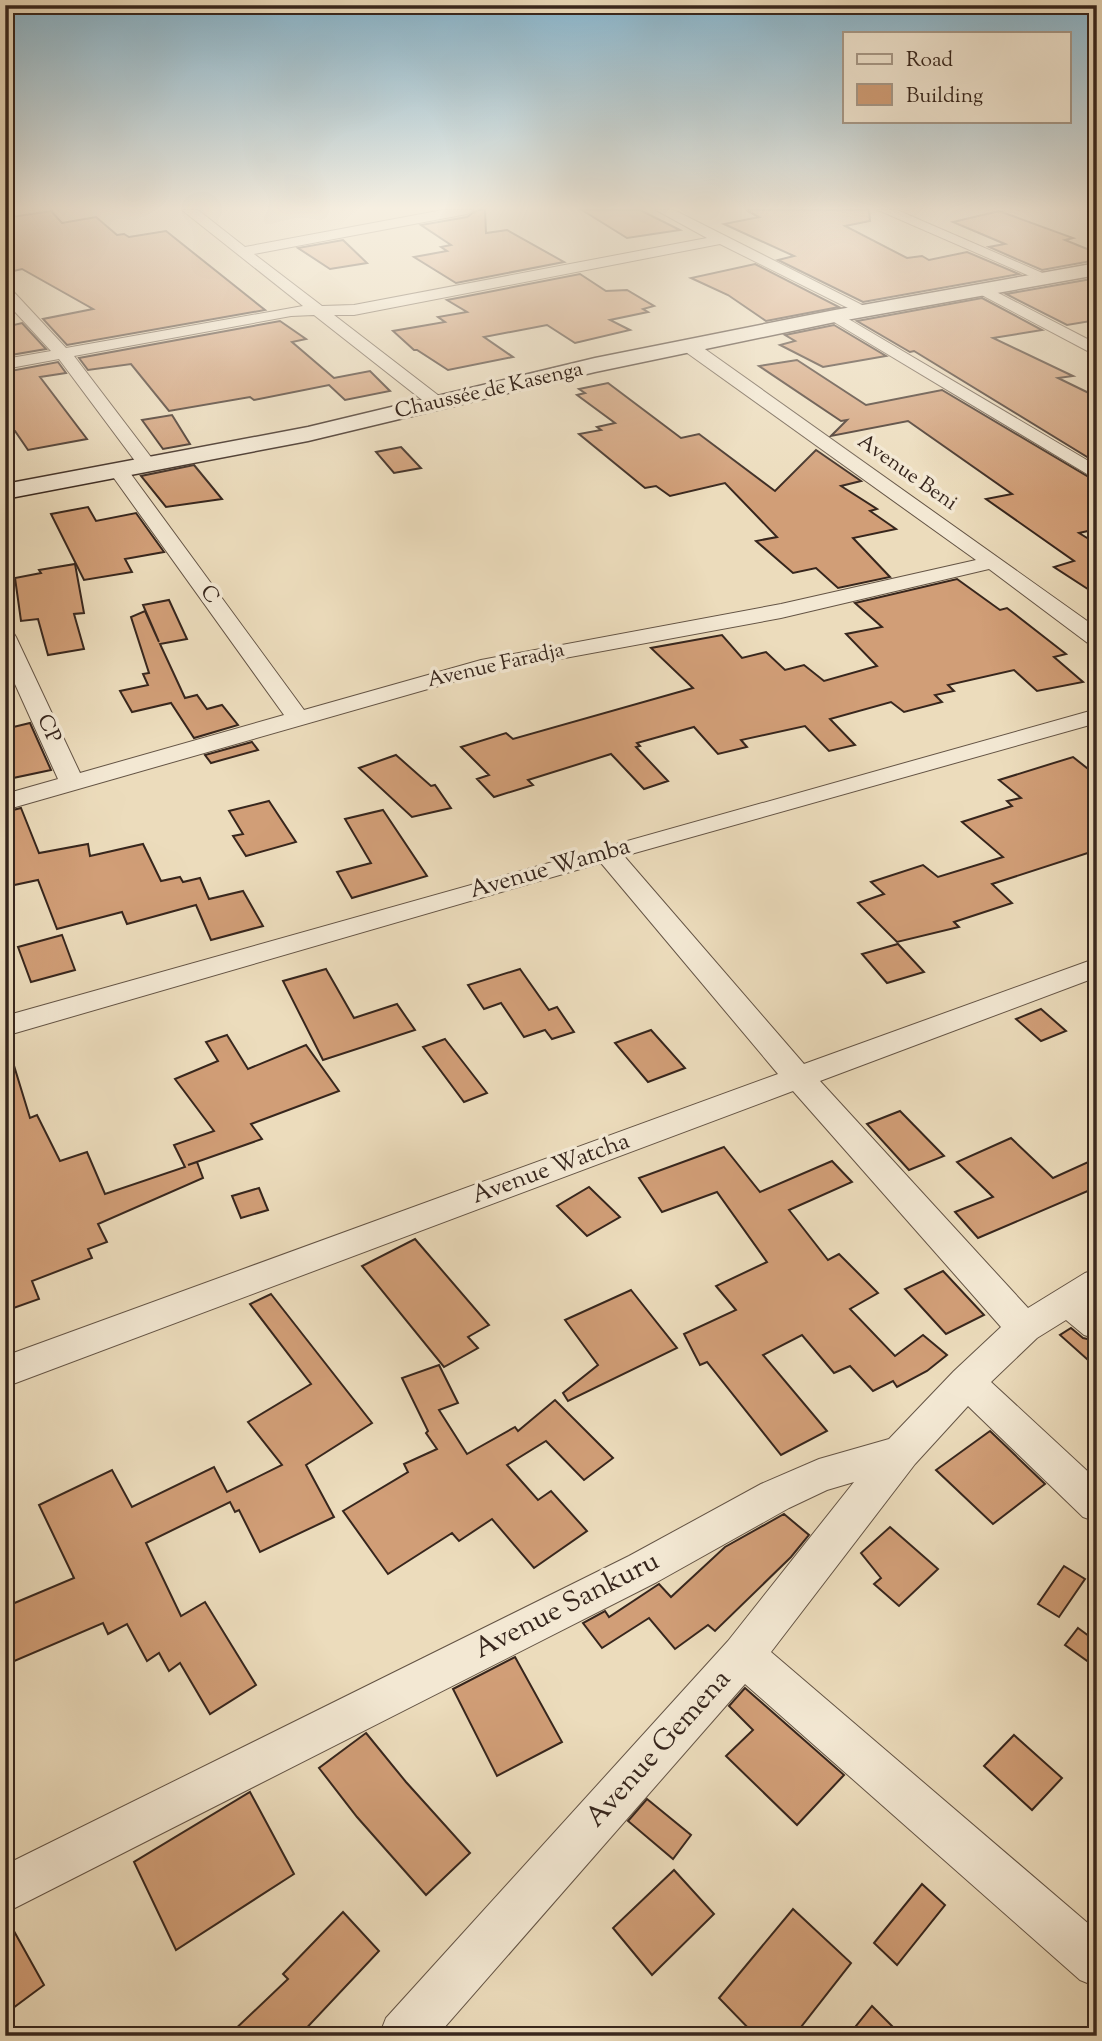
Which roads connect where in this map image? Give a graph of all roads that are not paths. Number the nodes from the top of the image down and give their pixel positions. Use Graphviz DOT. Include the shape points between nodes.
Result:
graph roads {
  1 [pos="18,305"];
  2 [pos="312,305"];
  3 [pos="379,305"];
  4 [pos="854,305"];
  5 [pos="890,305"];
  6 [pos="1011,305"];
  7 [pos="317,309"];
  8 [pos="864,310"];
  9 [pos="835,316"];
  10 [pos="689,346"];
  11 [pos="1097,351"];
  12 [pos="64,355"];
  13 [pos="5,364"];
  14 [pos="437,403"];
  15 [pos="148,465"];
  16 [pos="118,470"];
  17 [pos="1097,474"];
  18 [pos="5,492"];
  19 [pos="993,562"];
  20 [pos="5,636"];
  21 [pos="1097,639"];
  22 [pos="1097,716"];
  23 [pos="299,720"];
  24 [pos="73,784"];
  25 [pos="5,802"];
  26 [pos="607,853"];
  27 [pos="1097,967"];
  28 [pos="5,1026"];
  29 [pos="798,1077"];
  30 [pos="1087,1302"];
  31 [pos="1024,1328"];
  32 [pos="5,1372"];
  33 [pos="967,1382"];
  34 [pos="901,1452"];
  35 [pos="1097,1505"];
  36 [pos="743,1655"];
  37 [pos="5,1890"];
  38 [pos="1097,1963"];
  39 [pos="404,2036"];
  1 -- 12 [label="street"];
  2 -- 7 [label="street"];
  3 -- 7 [label="street"];
  4 -- 8 [label="street"];
  5 -- 8 [label="main road, Chaussée de Kasenga"];
  6 -- 11 [label="street"];
  7 -- 12 [label="street"];
  7 -- 14 [label="street"];
  8 -- 9 [label="main road, Chaussée de Kasenga"];
  9 -- 10 [label="main road, Chaussée de Kasenga"];
  9 -- 17 [label="street"];
  10 -- 14 [label="main road, Chaussée de Kasenga"];
  10 -- 19 [label="street, Avenue Beni"];
  12 -- 13 [label="street"];
  12 -- 15 [label="street"];
  14 -- 15 [label="main road, Chaussée de Kasenga"];
  15 -- 16 [label="main road, Chaussée de Kasenga"];
  16 -- 18 [label="main road, Chaussée de Kasenga"];
  16 -- 23 [label="street, C"];
  19 -- 21 [label="street, Avenue Beni"];
  19 -- 23 [label="street, Avenue Faradja" via="781,611 481,667"];
  20 -- 24 [label="street, CP"];
  22 -- 26 [label="street, Avenue Wamba"];
  23 -- 24 [label="street, Avenue Faradja"];
  24 -- 25 [label="street, Avenue Faradja"];
  26 -- 28 [label="street, Avenue Wamba"];
  26 -- 29 [label="street"];
  27 -- 29 [label="street, Avenue Watcha"];
  29 -- 31 [label="street"];
  29 -- 32 [label="street, Avenue Watcha"];
  30 -- 31 [label="street"];
  31 -- 33 [label="street"];
  33 -- 34 [label="street"];
  33 -- 35 [label="street"];
  34 -- 36 [label="street, Avenue Gemena"];
  34 -- 37 [label="street, Avenue Sankuru" via="820,1476 775,1496 643,1569"];
  36 -- 38 [label="street"];
  36 -- 39 [label="street, Avenue Gemena"];
}
